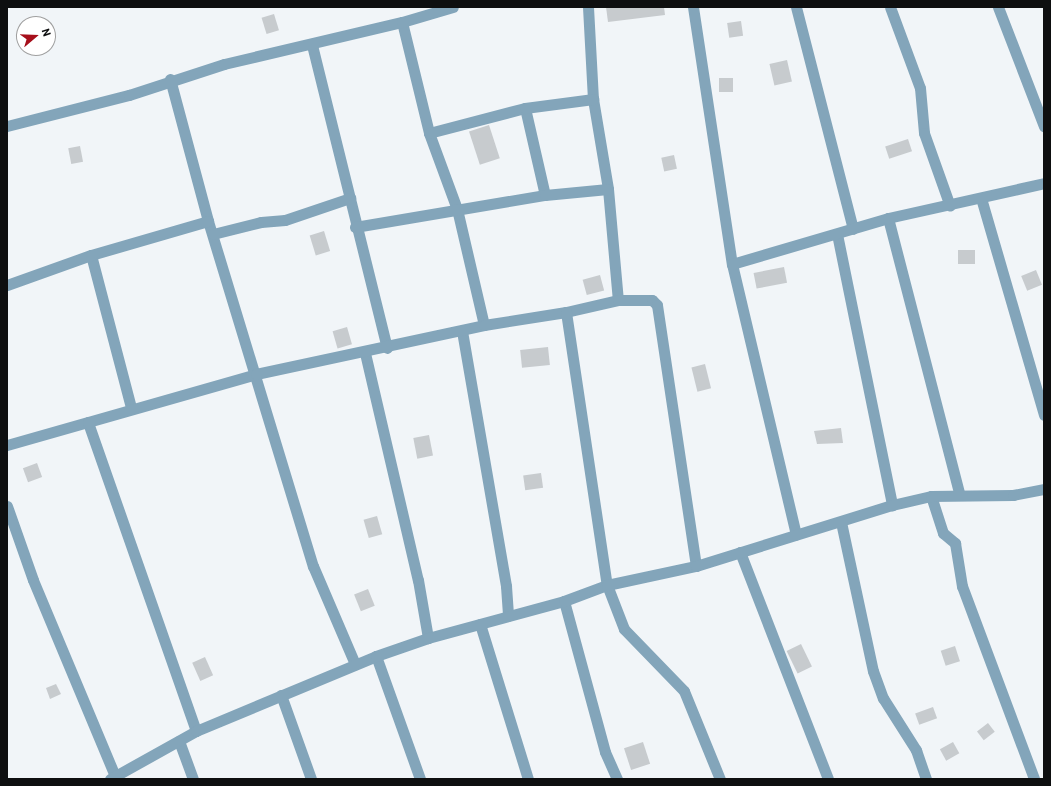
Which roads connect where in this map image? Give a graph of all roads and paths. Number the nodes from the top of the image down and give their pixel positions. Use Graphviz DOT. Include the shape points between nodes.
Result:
graph roads {
  1 [pos="453,7"];
  2 [pos="588,7"];
  3 [pos="693,7"];
  4 [pos="796,7"];
  5 [pos="890,7"];
  6 [pos="998,7"];
  7 [pos="402,22"];
  8 [pos="312,45"];
  9 [pos="170,79"];
  10 [pos="593,99"];
  11 [pos="525,108"];
  12 [pos="7,126"];
  13 [pos="1044,126"];
  14 [pos="429,133"];
  15 [pos="1044,184"];
  16 [pos="608,189"];
  17 [pos="545,195"];
  18 [pos="350,198"];
  19 [pos="981,198"];
  20 [pos="950,206"];
  21 [pos="457,209"];
  22 [pos="888,218"];
  23 [pos="208,221"];
  24 [pos="355,227"];
  25 [pos="853,229"];
  26 [pos="212,234"];
  27 [pos="837,234"];
  28 [pos="91,255"];
  29 [pos="732,264"];
  30 [pos="7,285"];
  31 [pos="618,300"];
  32 [pos="566,312"];
  33 [pos="484,325"];
  34 [pos="462,331"];
  35 [pos="387,348"];
  36 [pos="365,353"];
  37 [pos="256,374"];
  38 [pos="131,408"];
  39 [pos="1044,415"];
  40 [pos="88,422"];
  41 [pos="7,445"];
  42 [pos="1044,489"];
  43 [pos="958,493"];
  44 [pos="931,496"];
  45 [pos="892,505"];
  46 [pos="7,506"];
  47 [pos="841,522"];
  48 [pos="796,535"];
  49 [pos="740,552"];
  50 [pos="696,566"];
  51 [pos="608,585"];
  52 [pos="564,601"];
  53 [pos="508,616"];
  54 [pos="480,624"];
  55 [pos="428,638"];
  56 [pos="376,656"];
  57 [pos="355,664"];
  58 [pos="281,695"];
  59 [pos="196,731"];
  60 [pos="179,741"];
  61 [pos="112,777"];
  62 [pos="193,779"];
  63 [pos="311,779"];
  64 [pos="420,779"];
  65 [pos="528,779"];
  66 [pos="617,779"];
  67 [pos="720,779"];
  68 [pos="828,779"];
  69 [pos="926,779"];
  70 [pos="1034,779"];
  1 -- 7 [label="street"];
  2 -- 10 [label="street"];
  3 -- 29 [label="street"];
  4 -- 25 [label="street"];
  5 -- 20 [label="street" via="920,88 924,133"];
  6 -- 13 [label="street"];
  7 -- 8 [label="street"];
  7 -- 14 [label="street"];
  8 -- 9 [label="street"];
  8 -- 18 [label="street"];
  9 -- 12 [label="street" via="129,95"];
  9 -- 23 [label="street"];
  10 -- 11 [label="street"];
  10 -- 16 [label="street"];
  11 -- 14 [label="street"];
  11 -- 17 [label="street"];
  14 -- 21 [label="street"];
  15 -- 19 [label="street"];
  16 -- 17 [label="street"];
  16 -- 31 [label="street"];
  17 -- 21 [label="street"];
  18 -- 24 [label="street"];
  18 -- 26 [label="street" via="284,220 260,222"];
  19 -- 20 [label="street"];
  19 -- 39 [label="street"];
  20 -- 22 [label="street"];
  21 -- 24 [label="street"];
  21 -- 33 [label="street"];
  22 -- 25 [label="street"];
  22 -- 43 [label="street"];
  23 -- 26 [label="street"];
  23 -- 28 [label="street"];
  24 -- 35 [label="street"];
  25 -- 27 [label="street"];
  26 -- 37 [label="street"];
  27 -- 29 [label="street"];
  27 -- 45 [label="street"];
  28 -- 30 [label="street"];
  28 -- 38 [label="street"];
  29 -- 48 [label="street"];
  31 -- 32 [label="street"];
  31 -- 50 [label="street" via="645,300 657,305"];
  32 -- 33 [label="street"];
  32 -- 51 [label="street"];
  33 -- 34 [label="street"];
  34 -- 35 [label="street"];
  34 -- 53 [label="street" via="506,586"];
  35 -- 36 [label="street"];
  36 -- 37 [label="street"];
  36 -- 55 [label="street" via="418,580"];
  37 -- 38 [label="street"];
  37 -- 57 [label="street" via="313,566"];
  38 -- 40 [label="street"];
  40 -- 41 [label="street"];
  40 -- 59 [label="street"];
  42 -- 43 [label="street" via="1013,494"];
  43 -- 44 [label="street"];
  44 -- 45 [label="street"];
  44 -- 70 [label="street" via="943,533 955,543 962,586"];
  45 -- 47 [label="street"];
  46 -- 61 [label="street" via="33,580"];
  47 -- 48 [label="street"];
  47 -- 69 [label="street" via="873,671 883,698 916,750"];
  48 -- 49 [label="street"];
  49 -- 50 [label="street"];
  49 -- 68 [label="street"];
  50 -- 51 [label="street"];
  51 -- 52 [label="street"];
  51 -- 67 [label="street" via="624,629 684,691"];
  52 -- 53 [label="street"];
  52 -- 66 [label="street" via="605,752"];
  53 -- 54 [label="street"];
  54 -- 55 [label="street"];
  54 -- 65 [label="street"];
  55 -- 56 [label="street"];
  56 -- 57 [label="street"];
  56 -- 64 [label="street"];
  57 -- 58 [label="street"];
  58 -- 59 [label="street"];
  58 -- 63 [label="street"];
  59 -- 60 [label="street"];
  60 -- 61 [label="street"];
  60 -- 62 [label="street"];
}
